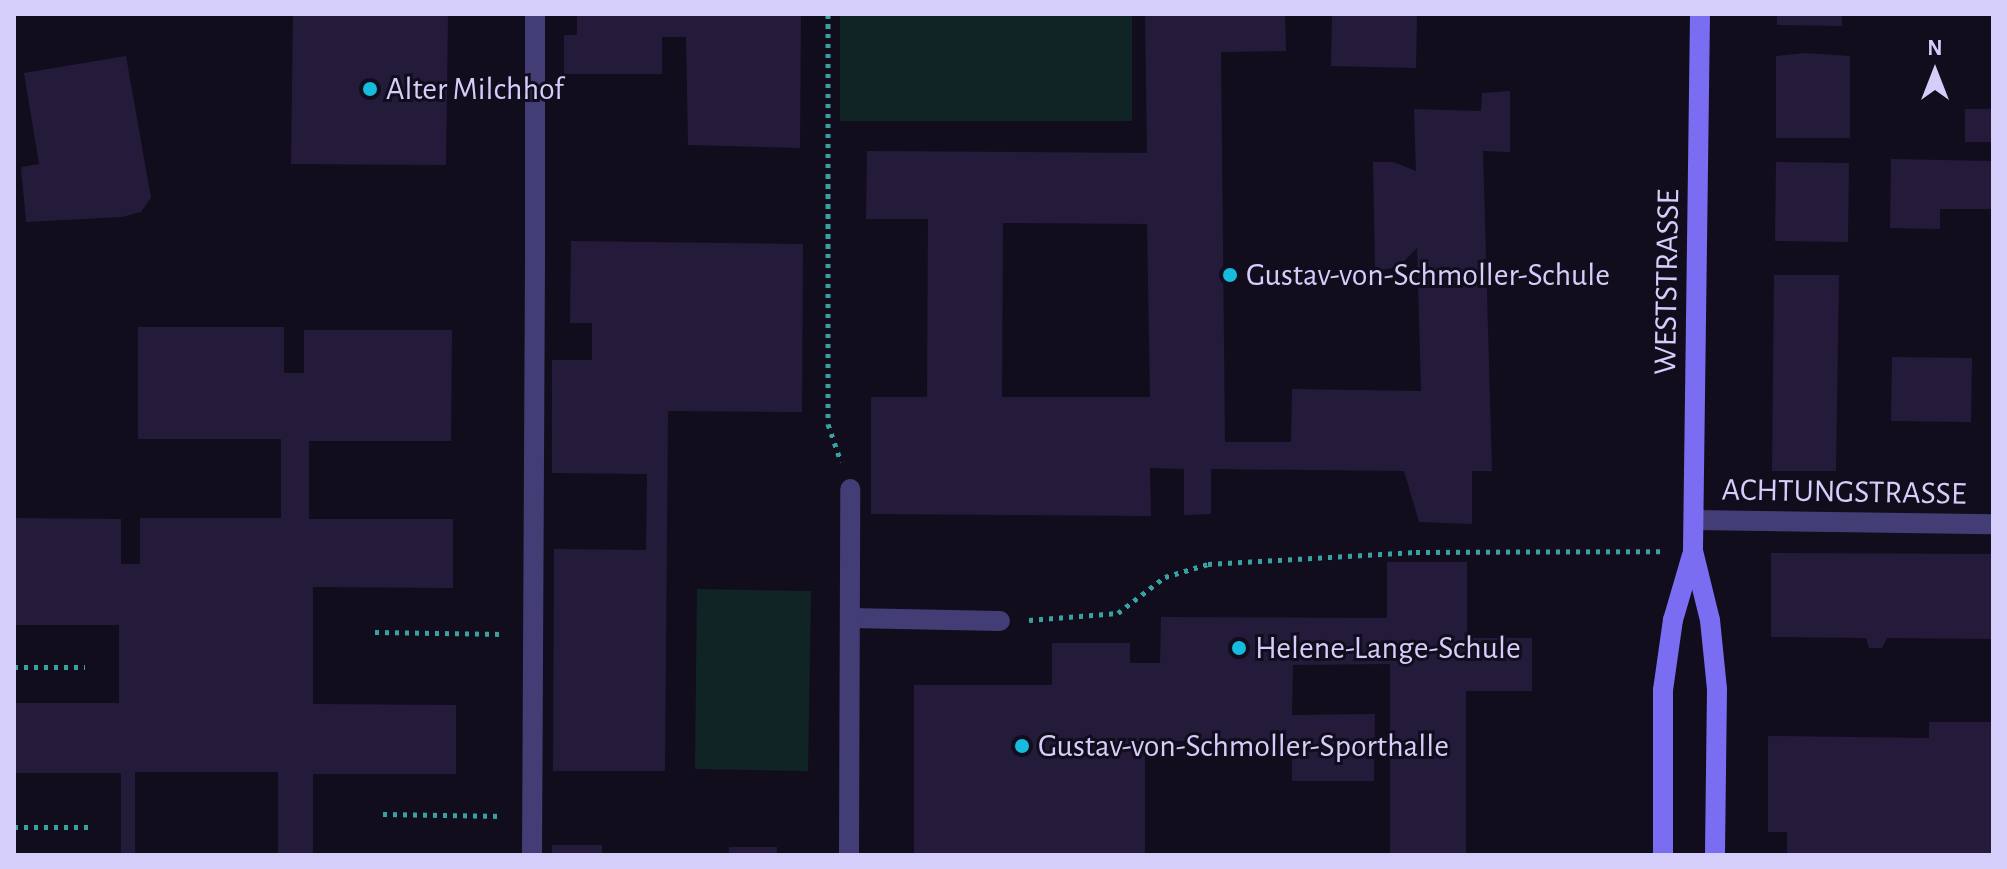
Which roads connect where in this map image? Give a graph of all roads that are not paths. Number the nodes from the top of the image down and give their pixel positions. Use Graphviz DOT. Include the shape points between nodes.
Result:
graph roads {
  1 [pos="535,14"];
  2 [pos="1700,14"];
  3 [pos="850,489"];
  4 [pos="1694,520"];
  5 [pos="1993,524"];
  6 [pos="1693,551"];
  7 [pos="850,618"];
  8 [pos="1000,621"];
  9 [pos="532,855"];
  10 [pos="849,855"];
  11 [pos="1663,855"];
  12 [pos="1715,855"];
  1 -- 9 [label="street"];
  2 -- 4 [label="street, WESTSTRASSE"];
  3 -- 7 [label="street"];
  4 -- 5 [label="street, ACHTUNGSTRASSE"];
  4 -- 6 [label="street, WESTSTRASSE"];
  6 -- 11 [label="street, WESTSTRASSE" via="1673,620 1663,690"];
  6 -- 12 [label="street, WESTSTRASSE" via="1710,620 1717,689"];
  7 -- 8 [label="street"];
  7 -- 10 [label="street"];
}
